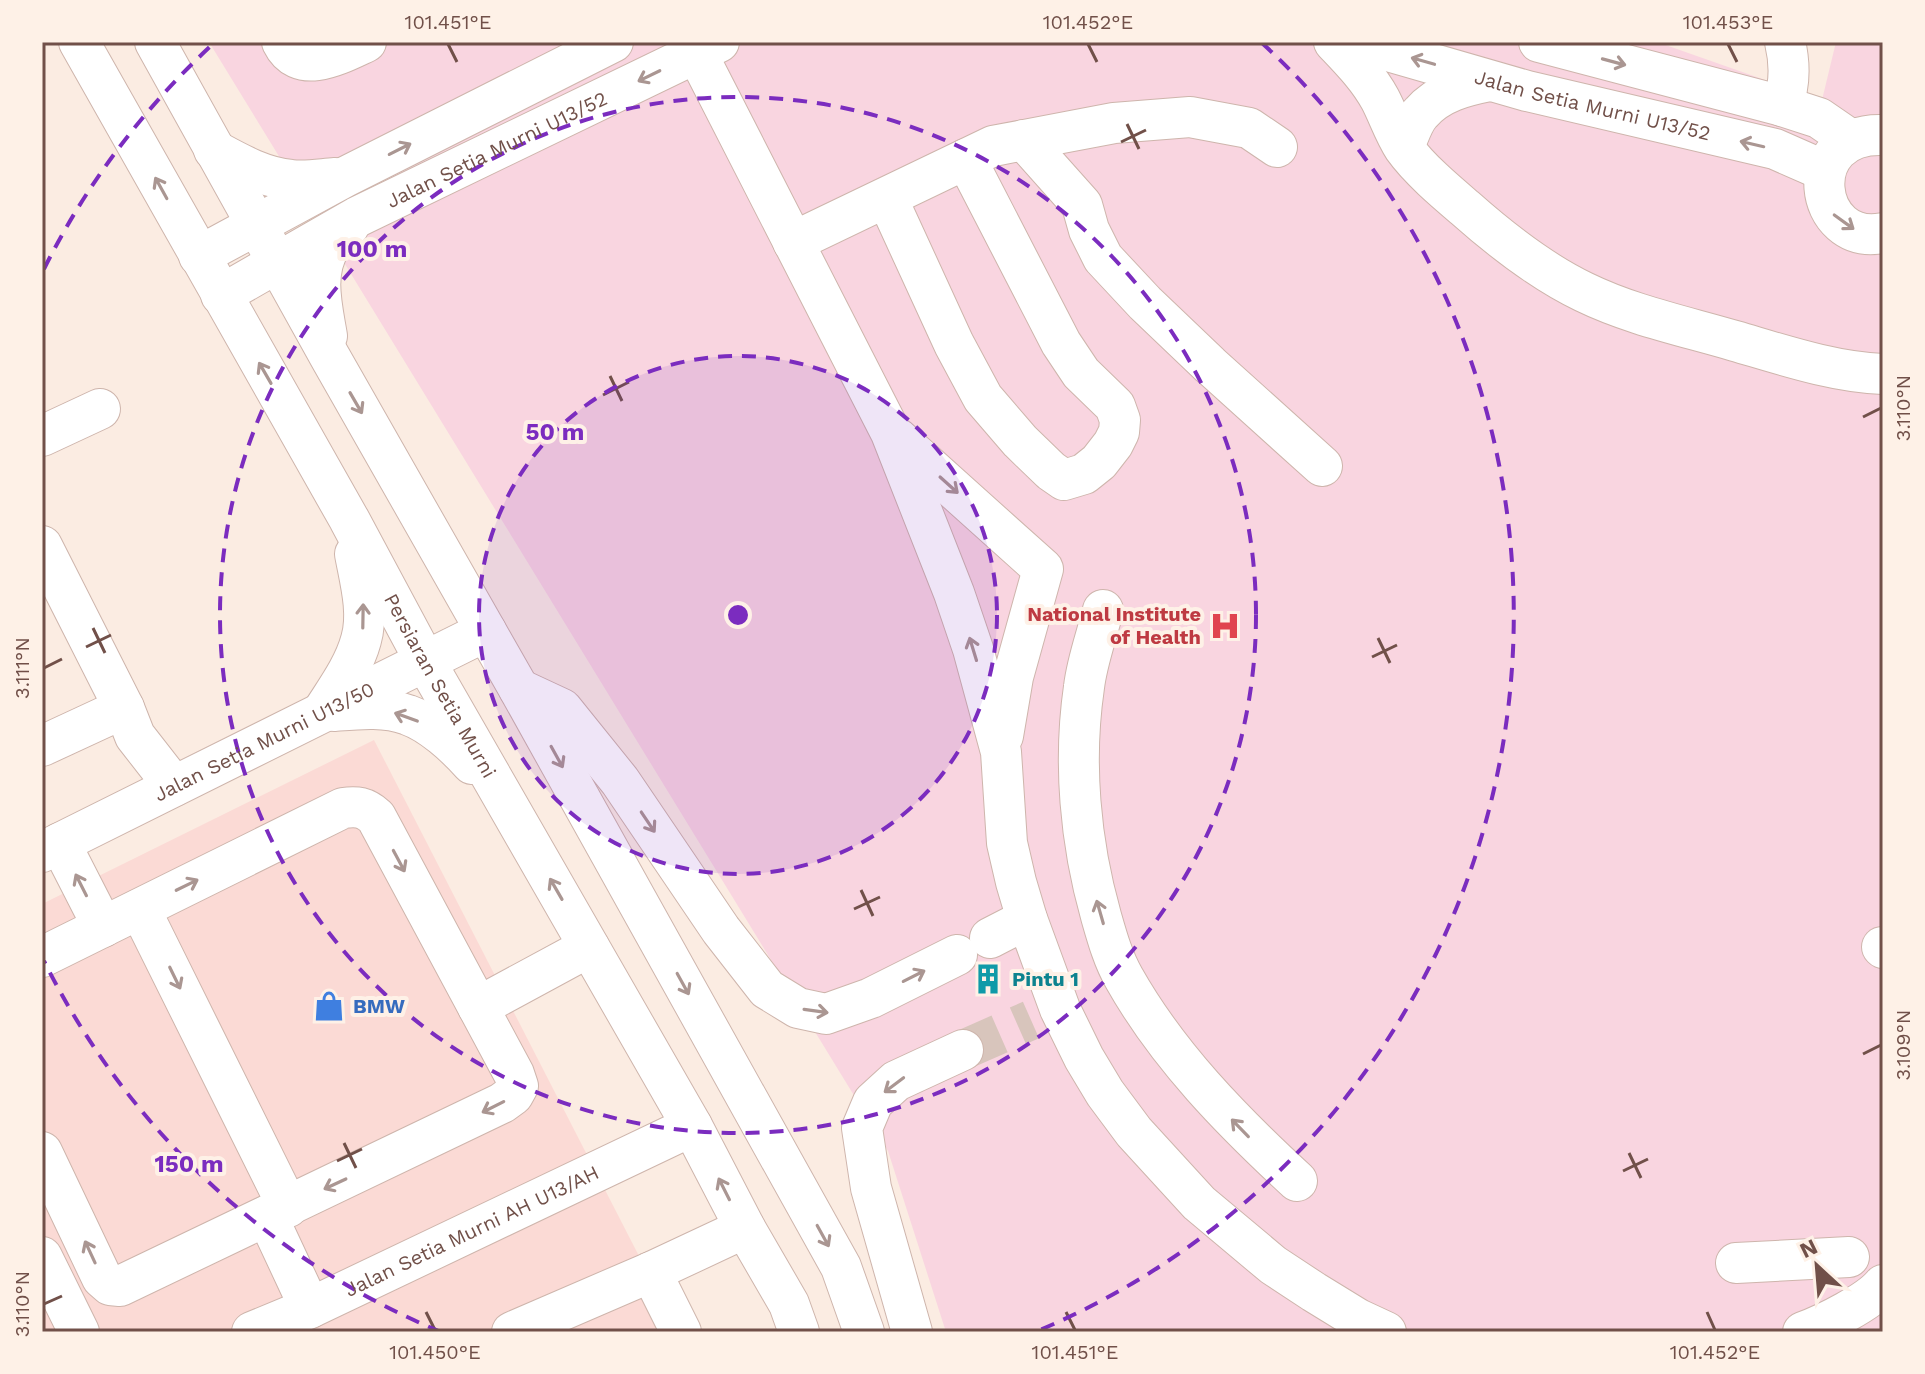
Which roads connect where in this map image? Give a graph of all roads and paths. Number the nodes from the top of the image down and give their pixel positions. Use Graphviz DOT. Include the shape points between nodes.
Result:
graph roads {
  1 [pos="79,42"];
  2 [pos="155,42"];
  3 [pos="282,42"];
  4 [pos="366,42"];
  5 [pos="613,42"];
  6 [pos="1334,42"];
  7 [pos="1357,42"];
  8 [pos="1539,42"];
  9 [pos="1785,42"];
  10 [pos="702,46"];
  11 [pos="1490,81"];
  12 [pos="1782,106"];
  13 [pos="1867,137"];
  14 [pos="1024,140"];
  15 [pos="1277,147"];
  16 [pos="1404,147"];
  17 [pos="214,150"];
  18 [pos="966,159"];
  19 [pos="1825,171"];
  20 [pos="345,177"];
  21 [pos="887,198"];
  22 [pos="357,217"];
  23 [pos="257,224"];
  24 [pos="1883,233"];
  25 [pos="793,242"];
  26 [pos="199,256"];
  27 [pos="278,262"];
  28 [pos="221,295"];
  29 [pos="330,357"];
  30 [pos="1883,374"];
  31 [pos="100,409"];
  32 [pos="891,433"];
  33 [pos="42,436"];
  34 [pos="1322,466"];
  35 [pos="349,519"];
  36 [pos="42,546"];
  37 [pos="1103,610"];
  38 [pos="486,631"];
  39 [pos="425,661"];
  40 [pos="519,689"];
  41 [pos="124,708"];
  42 [pos="323,711"];
  43 [pos="42,746"];
  44 [pos="1001,752"];
  45 [pos="174,786"];
  46 [pos="507,802"];
  47 [pos="51,848"];
  48 [pos="140,909"];
  49 [pos="1027,919"];
  50 [pos="103,927"];
  51 [pos="589,947"];
  52 [pos="42,957"];
  53 [pos="478,1007"];
  54 [pos="963,1050"];
  55 [pos="692,1126"];
  56 [pos="42,1152"];
  57 [pos="1297,1181"];
  58 [pos="277,1211"];
  59 [pos="745,1228"];
  60 [pos="42,1257"];
  61 [pos="1849,1257"];
  62 [pos="1736,1263"];
  63 [pos="651,1272"];
  64 [pos="1883,1285"];
  65 [pos="310,1308"];
  66 [pos="61,1312"];
  67 [pos="252,1332"];
  68 [pos="512,1332"];
  69 [pos="681,1332"];
  70 [pos="799,1332"];
  71 [pos="864,1332"];
  72 [pos="912,1332"];
  73 [pos="1386,1332"];
  74 [pos="1803,1332"];
  26 -- 1 [label="street, Persiaran Setia Murni, one-way"];
  2 -- 17 [label="street"];
  3 -- 4 [label="street" via="299,60 314,61"];
  20 -- 5 [label="street, one-way"];
  6 -- 16 [label="street" via="1366,76"];
  11 -- 7 [label="street, Jalan Setia Murni U13/52, one-way"];
  8 -- 12 [label="street, one-way"];
  9 -- 12 [label="street" via="1788,90"];
  10 -- 22 [label="street, Jalan Setia Murni U13/52, one-way"];
  10 -- 25 [label="street"];
  11 -- 16 [label="street" via="1437,99 1419,114"];
  19 -- 11 [label="street, Jalan Setia Murni U13/52, one-way" via="1775,149"];
  12 -- 13 [label="street"];
  13 -- 19 [label="street" via="1840,148"];
  14 -- 15 [label="street" via="1114,123 1190,117 1249,128"];
  14 -- 18 [label="street"];
  14 -- 34 [label="street" via="1078,198 1089,230 1113,269"];
  16 -- 30 [label="street" via="1514,250 1583,292 1793,358"];
  17 -- 20 [label="street" via="241,165 293,181"];
  17 -- 23 [label="street"];
  18 -- 21 [label="street"];
  18 -- 21 [label="street" via="1061,343 1081,373 1115,406 1119,432 1084,474 1064,480 1051,471 983,398"];
  19 -- 24 [label="street, one-way" via="1823,187 1834,217 1862,233"];
  20 -- 23 [label="street"];
  21 -- 25 [label="street"];
  22 -- 27 [label="street, Jalan Setia Murni U13/52"];
  22 -- 29 [label="street" via="331,245 321,267"];
  23 -- 26 [label="street"];
  23 -- 27 [label="street"];
  25 -- 32 [label="street"];
  26 -- 28 [label="street, Persiaran Setia Murni"];
  27 -- 28 [label="street, Jalan Setia Murni U13/52"];
  27 -- 29 [label="street"];
  35 -- 28 [label="street, Persiaran Setia Murni, one-way"];
  29 -- 38 [label="street, one-way"];
  31 -- 33 [label="street"];
  44 -- 32 [label="street, one-way" via="954,593"];
  32 -- 44 [label="street, one-way" via="1043,569 1013,677"];
  35 -- 39 [label="street, Persiaran Setia Murni"];
  42 -- 35 [label="street, one-way" via="362,638 364,605"];
  36 -- 41 [label="street"];
  57 -- 37 [label="street, one-way" via="1240,1129 1180,1060 1123,976 1106,936 1086,845 1078,747 1084,685"];
  38 -- 39 [label="street, Jalan Setia Murni U13/50"];
  38 -- 40 [label="street"];
  39 -- 42 [label="street, Jalan Setia Murni U13/50"];
  39 -- 46 [label="street, Persiaran Setia Murni"];
  40 -- 49 [label="street, one-way" via="562,709 620,781 767,989 798,1008 826,1014 871,998"];
  40 -- 71 [label="street, one-way" via="841,1267"];
  41 -- 43 [label="street"];
  41 -- 45 [label="street" via="135,736"];
  42 -- 45 [label="street, Jalan Setia Murni U13/50"];
  46 -- 42 [label="street, one-way" via="460,751 408,715 375,709"];
  44 -- 49 [label="street" via="1007,843"];
  45 -- 47 [label="street, Jalan Setia Murni U13/50"];
  51 -- 46 [label="street, Persiaran Setia Murni, one-way"];
  50 -- 47 [label="street, one-way"];
  48 -- 50 [label="street"];
  48 -- 53 [label="street, one-way" via="343,808 366,808 376,817"];
  48 -- 58 [label="street, one-way"];
  49 -- 73 [label="street" via="1045,1014 1084,1058 1134,1132 1199,1203 1273,1265"];
  50 -- 52 [label="street"];
  51 -- 53 [label="street"];
  51 -- 55 [label="street, Persiaran Setia Murni"];
  53 -- 58 [label="street, one-way" via="514,1074 518,1086 513,1095"];
  54 -- 72 [label="street, one-way" via="896,1081 873,1102 862,1128 871,1188"];
  59 -- 55 [label="street, Persiaran Setia Murni, one-way"];
  55 -- 65 [label="street, Jalan Setia Murni AH U13/AH"];
  58 -- 56 [label="street, one-way" via="120,1286 110,1285"];
  58 -- 65 [label="street"];
  59 -- 63 [label="street"];
  59 -- 70 [label="street, Persiaran Setia Murni" via="789,1304"];
  60 -- 66 [label="street"];
  61 -- 62 [label="street"];
  63 -- 68 [label="street"];
  63 -- 69 [label="street"];
  64 -- 74 [label="street"];
  65 -- 67 [label="street, Jalan Setia Murni AH U13/AH"];
}
